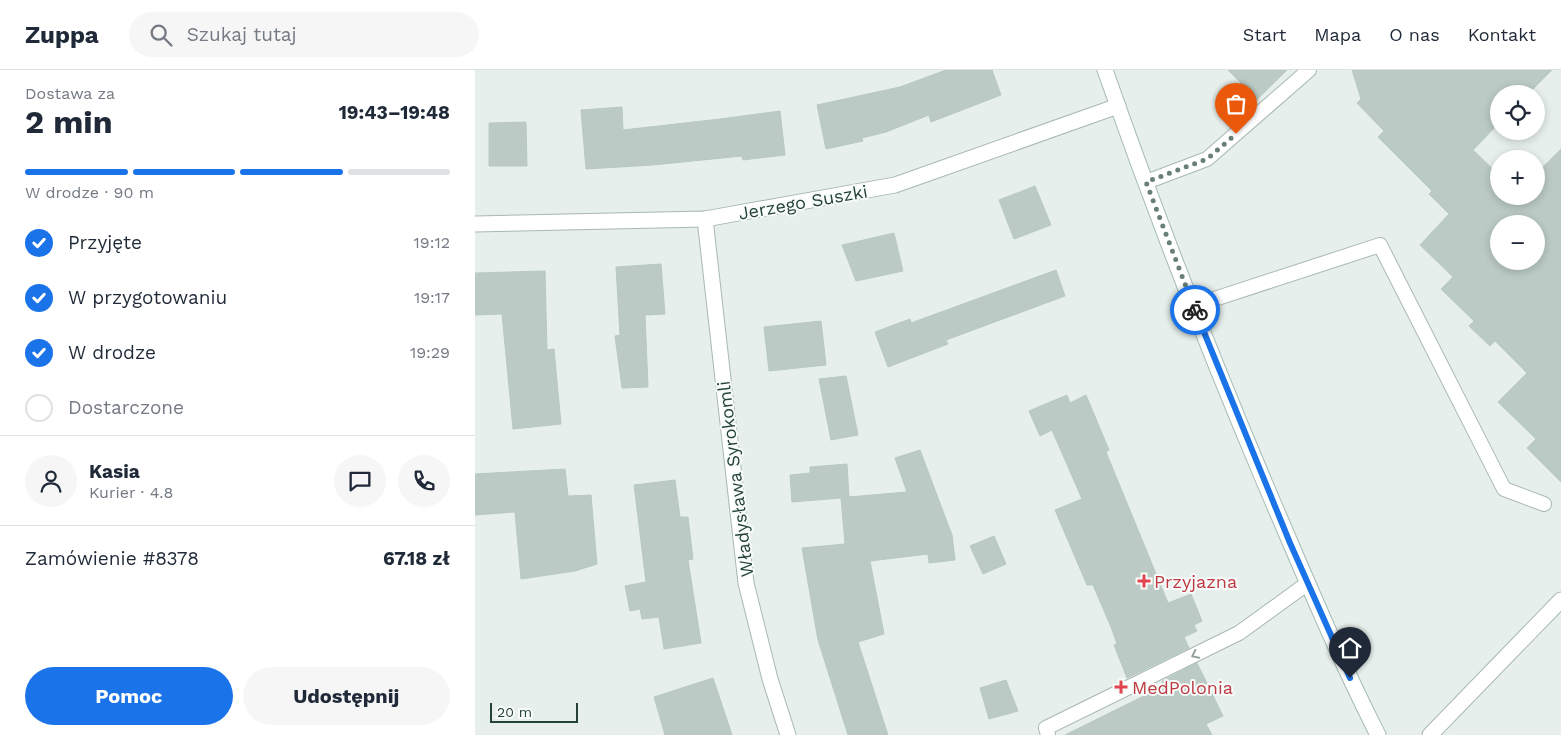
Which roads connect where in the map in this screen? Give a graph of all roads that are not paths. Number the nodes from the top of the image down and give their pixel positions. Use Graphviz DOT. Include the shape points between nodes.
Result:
graph roads {
  1 [pos="1105,70"];
  2 [pos="1309,70"];
  3 [pos="1118,106"];
  4 [pos="1146,182"];
  5 [pos="705,220"];
  6 [pos="475,224"];
  7 [pos="1193,306"];
  8 [pos="1543,504"];
  9 [pos="1308,583"];
  10 [pos="1561,600"];
  11 [pos="788,735"];
  12 [pos="1048,735"];
  13 [pos="1378,735"];
  14 [pos="1430,735"];
  1 -- 3 [label="street"];
  2 -- 4 [label="lane" via="1207,159"];
  3 -- 4 [label="street"];
  3 -- 5 [label="street, Jerzego Suszki" via="895,185"];
  4 -- 7 [label="street"];
  5 -- 6 [label="street, Jerzego Suszki"];
  5 -- 11 [label="street, Władysława Syrokomli" via="747,584 770,679"];
  7 -- 8 [label="lane" via="1380,244 1504,489"];
  7 -- 9 [label="street"];
  9 -- 12 [label="lane, one-way" via="1239,633 1046,728"];
  9 -- 13 [label="street"];
  10 -- 14 [label="street"];
}
